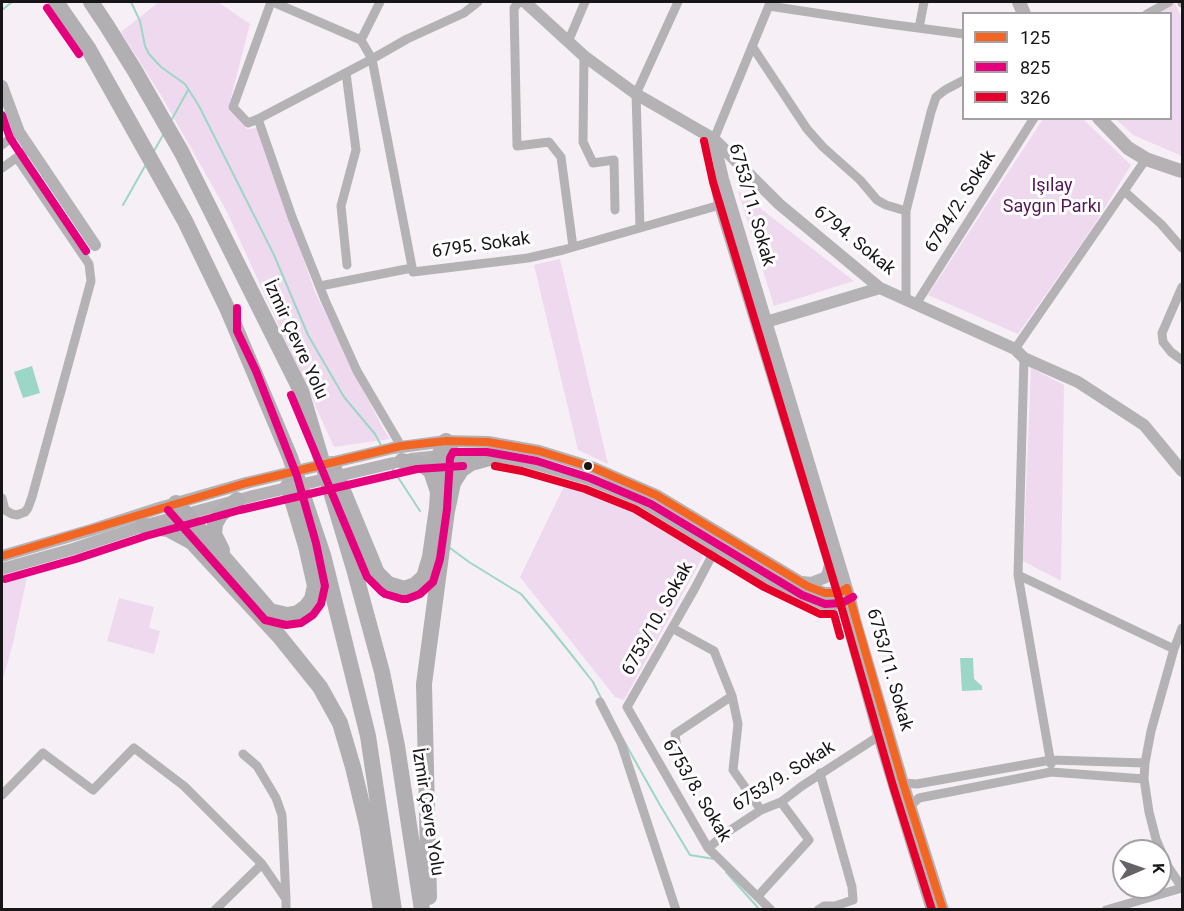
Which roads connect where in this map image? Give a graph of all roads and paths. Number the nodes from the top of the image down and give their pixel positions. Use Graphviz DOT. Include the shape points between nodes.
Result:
graph roads {
  1 [pos="56,2"];
  2 [pos="91,2"];
  3 [pos="272,2"];
  4 [pos="380,2"];
  5 [pos="468,2"];
  6 [pos="478,2"];
  7 [pos="519,2"];
  8 [pos="525,2"];
  9 [pos="585,2"];
  10 [pos="678,2"];
  11 [pos="924,2"];
  12 [pos="1168,2"];
  13 [pos="770,4"];
  14 [pos="1150,12"];
  15 [pos="464,13"];
  16 [pos="919,28"];
  17 [pos="962,34"];
  18 [pos="362,40"];
  19 [pos="568,42"];
  20 [pos="752,46"];
  21 [pos="584,56"];
  22 [pos="372,59"];
  23 [pos="346,73"];
  24 [pos="962,81"];
  25 [pos="2,86"];
  26 [pos="636,94"];
  27 [pos="258,119"];
  28 [pos="1033,120"];
  29 [pos="1101,120"];
  30 [pos="20,132"];
  31 [pos="714,140"];
  32 [pos="2,145"];
  33 [pos="30,148"];
  34 [pos="17,158"];
  35 [pos="1146,159"];
  36 [pos="2,168"];
  37 [pos="1182,171"];
  38 [pos="1124,191"];
  39 [pos="720,205"];
  40 [pos="615,210"];
  41 [pos="906,211"];
  42 [pos="640,228"];
  43 [pos="94,245"];
  44 [pos="573,247"];
  45 [pos="1182,248"];
  46 [pos="347,265"];
  47 [pos="412,268"];
  48 [pos="320,286"];
  49 [pos="1182,286"];
  50 [pos="880,288"];
  51 [pos="911,302"];
  52 [pos="227,308"];
  53 [pos="766,322"];
  54 [pos="1019,354"];
  55 [pos="1182,360"];
  56 [pos="301,391"];
  57 [pos="446,451"];
  58 [pos="397,455"];
  59 [pos="497,456"];
  60 [pos="1182,471"];
  61 [pos="453,483"];
  62 [pos="437,492"];
  63 [pos="2,498"];
  64 [pos="245,498"];
  65 [pos="179,511"];
  66 [pos="143,526"];
  67 [pos="192,542"];
  68 [pos="2,546"];
  69 [pos="717,546"];
  70 [pos="26,549"];
  71 [pos="2,556"];
  72 [pos="226,560"];
  73 [pos="830,565"];
  74 [pos="2,571"];
  75 [pos="1018,575"];
  76 [pos="799,581"];
  77 [pos="844,595"];
  78 [pos="823,604"];
  79 [pos="847,621"];
  80 [pos="672,628"];
  81 [pos="1182,628"];
  82 [pos="1174,649"];
  83 [pos="732,696"];
  84 [pos="600,702"];
  85 [pos="627,707"];
  86 [pos="879,736"];
  87 [pos="243,754"];
  88 [pos="1051,760"];
  89 [pos="1145,763"];
  90 [pos="1051,772"];
  91 [pos="820,773"];
  92 [pos="688,779"];
  93 [pos="1144,779"];
  94 [pos="903,783"];
  95 [pos="2,795"];
  96 [pos="781,802"];
  97 [pos="911,805"];
  98 [pos="760,810"];
  99 [pos="708,848"];
  100 [pos="262,864"];
  101 [pos="1181,890"];
  102 [pos="758,896"];
  103 [pos="286,904"];
  104 [pos="215,909"];
  105 [pos="381,909"];
  106 [pos="394,909"];
  107 [pos="422,909"];
  108 [pos="429,909"];
  109 [pos="676,909"];
  110 [pos="771,909"];
  111 [pos="818,909"];
  112 [pos="932,909"];
  113 [pos="943,909"];
  114 [pos="1106,909"];
  1 -- 52 [label="highway" via="88,48 136,132"];
  2 -- 56 [label="highway, İzmir Çevre Yolu" via="182,153"];
  3 -- 18 [label="street"];
  3 -- 27 [label="street" via="232,107 248,123"];
  4 -- 18 [label="street"];
  5 -- 15 [label="street"];
  6 -- 15 [label="street"];
  7 -- 44 [label="street" via="514,8 517,146 549,142 561,158"];
  8 -- 19 [label="street, 6794. Sokak"];
  9 -- 19 [label="street"];
  10 -- 26 [label="street"];
  11 -- 16 [label="street"];
  12 -- 14 [label="street"];
  13 -- 16 [label="street"];
  13 -- 20 [label="street"];
  15 -- 22 [label="street"];
  16 -- 17 [label="street"];
  18 -- 22 [label="street, 6795. Sokak"];
  19 -- 21 [label="street, 6794. Sokak"];
  20 -- 31 [label="street"];
  20 -- 41 [label="street" via="823,147 877,200"];
  21 -- 26 [label="street, 6794. Sokak"];
  21 -- 40 [label="street" via="584,142 593,163 614,160"];
  22 -- 23 [label="street"];
  22 -- 47 [label="street, 6795. Sokak"];
  23 -- 27 [label="street"];
  23 -- 46 [label="street" via="356,150 341,206"];
  24 -- 41 [label="street" via="936,97"];
  25 -- 30 [label="street"];
  26 -- 31 [label="street, 6794. Sokak"];
  26 -- 42 [label="street"];
  27 -- 48 [label="street"];
  28 -- 51 [label="street, 6794/2. Sokak"];
  29 -- 35 [label="main road" via="1128,148"];
  30 -- 32 [label="street"];
  30 -- 33 [label="street"];
  31 -- 39 [label="street, 6753/11. Sokak"];
  31 -- 50 [label="street, 6794. Sokak" via="779,204"];
  31 -- 53 [label="street, 6753/11. Sokak"];
  33 -- 34 [label="street"];
  33 -- 43 [label="street"];
  34 -- 36 [label="street"];
  34 -- 63 [label="street" via="89,264 91,281 32,497 25,512 17,514 5,510"];
  35 -- 37 [label="main road"];
  35 -- 38 [label="street"];
  38 -- 45 [label="street"];
  38 -- 54 [label="street"];
  39 -- 42 [label="street, 6795. Sokak"];
  39 -- 73 [label="street, 6753/11. Sokak"];
  41 -- 51 [label="street"];
  42 -- 44 [label="street, 6795. Sokak"];
  44 -- 47 [label="street, 6795. Sokak" via="517,260 413,272"];
  47 -- 48 [label="street"];
  48 -- 58 [label="street"];
  49 -- 55 [label="street" via="1162,333 1163,342"];
  50 -- 51 [label="street, 6794. Sokak"];
  50 -- 53 [label="street"];
  51 -- 54 [label="street, 6794. Sokak"];
  52 -- 72 [label="highway" via="226,333 287,480 315,586 312,598 298,614 270,611"];
  52 -- 106 [label="highway" via="290,457 323,555 368,736"];
  53 -- 77 [label="street, 6753/11. Sokak"];
  54 -- 60 [label="street, 6794. Sokak" via="1078,382 1144,425"];
  54 -- 75 [label="street"];
  56 -- 62 [label="highway" via="377,573 388,584 404,589 424,577"];
  56 -- 107 [label="highway, İzmir Çevre Yolu" via="382,672"];
  57 -- 58 [label="street"];
  57 -- 59 [label="street"];
  57 -- 61 [label="highway"];
  57 -- 62 [label="highway"];
  57 -- 76 [label="street" via="488,442 539,450 594,468 656,495"];
  58 -- 62 [label="highway" via="431,471"];
  58 -- 64 [label="street, bridge"];
  58 -- 65 [label="street, bridge" via="246,483"];
  59 -- 61 [label="highway" via="471,463"];
  59 -- 69 [label="street" via="588,478 640,500"];
  61 -- 108 [label="highway" via="424,684"];
  64 -- 65 [label="street"];
  64 -- 72 [label="highway" via="220,515 215,524 214,534"];
  65 -- 66 [label="street"];
  65 -- 67 [label="highway" via="182,530"];
  65 -- 70 [label="street"];
  65 -- 72 [label="highway"];
  66 -- 67 [label="highway" via="168,529"];
  66 -- 74 [label="street"];
  67 -- 105 [label="highway" via="279,636 320,687 340,723 367,825"];
  68 -- 70 [label="street"];
  69 -- 78 [label="street" via="768,578"];
  69 -- 80 [label="street, 6753/10. Sokak"];
  70 -- 71 [label="street"];
  73 -- 76 [label="street" via="824,578 811,583"];
  73 -- 77 [label="street, 6753/11. Sokak"];
  75 -- 82 [label="street"];
  75 -- 88 [label="street"];
  76 -- 77 [label="street" via="825,593"];
  77 -- 78 [label="street" via="835,604"];
  77 -- 79 [label="street, 6753/11. Sokak"];
  77 -- 94 [label="street, 6753/11. Sokak" via="855,620"];
  78 -- 79 [label="street"];
  79 -- 86 [label="street, 6753/11. Sokak"];
  80 -- 83 [label="street" via="714,651"];
  80 -- 85 [label="street, 6753/10. Sokak"];
  81 -- 82 [label="street"];
  82 -- 89 [label="street"];
  83 -- 92 [label="street" via="675,734 678,757"];
  83 -- 98 [label="street" via="738,724 733,770"];
  84 -- 109 [label="street" via="621,743"];
  85 -- 99 [label="street, 6753/8. Sokak"];
  86 -- 91 [label="street, 6753/9. Sokak"];
  86 -- 112 [label="street, 6753/11. Sokak"];
  87 -- 103 [label="street" via="257,766 282,815"];
  88 -- 89 [label="street"];
  88 -- 90 [label="street"];
  88 -- 94 [label="street" via="917,784"];
  89 -- 93 [label="street"];
  90 -- 93 [label="street"];
  90 -- 97 [label="street" via="919,798"];
  91 -- 96 [label="street, 6753/9. Sokak"];
  91 -- 111 [label="street" via="853,900"];
  93 -- 101 [label="street" via="1156,839"];
  94 -- 97 [label="street, 6753/11. Sokak"];
  95 -- 100 [label="street" via="44,753 93,790 134,748 184,786"];
  96 -- 98 [label="street, 6753/9. Sokak"];
  96 -- 102 [label="street" via="809,840"];
  97 -- 113 [label="street, 6753/11. Sokak"];
  98 -- 99 [label="street, 6753/9. Sokak"];
  99 -- 102 [label="street, 6753/8. Sokak"];
  100 -- 103 [label="street"];
  100 -- 104 [label="street"];
  101 -- 114 [label="street"];
  102 -- 110 [label="street, 6753/8. Sokak"];
}
